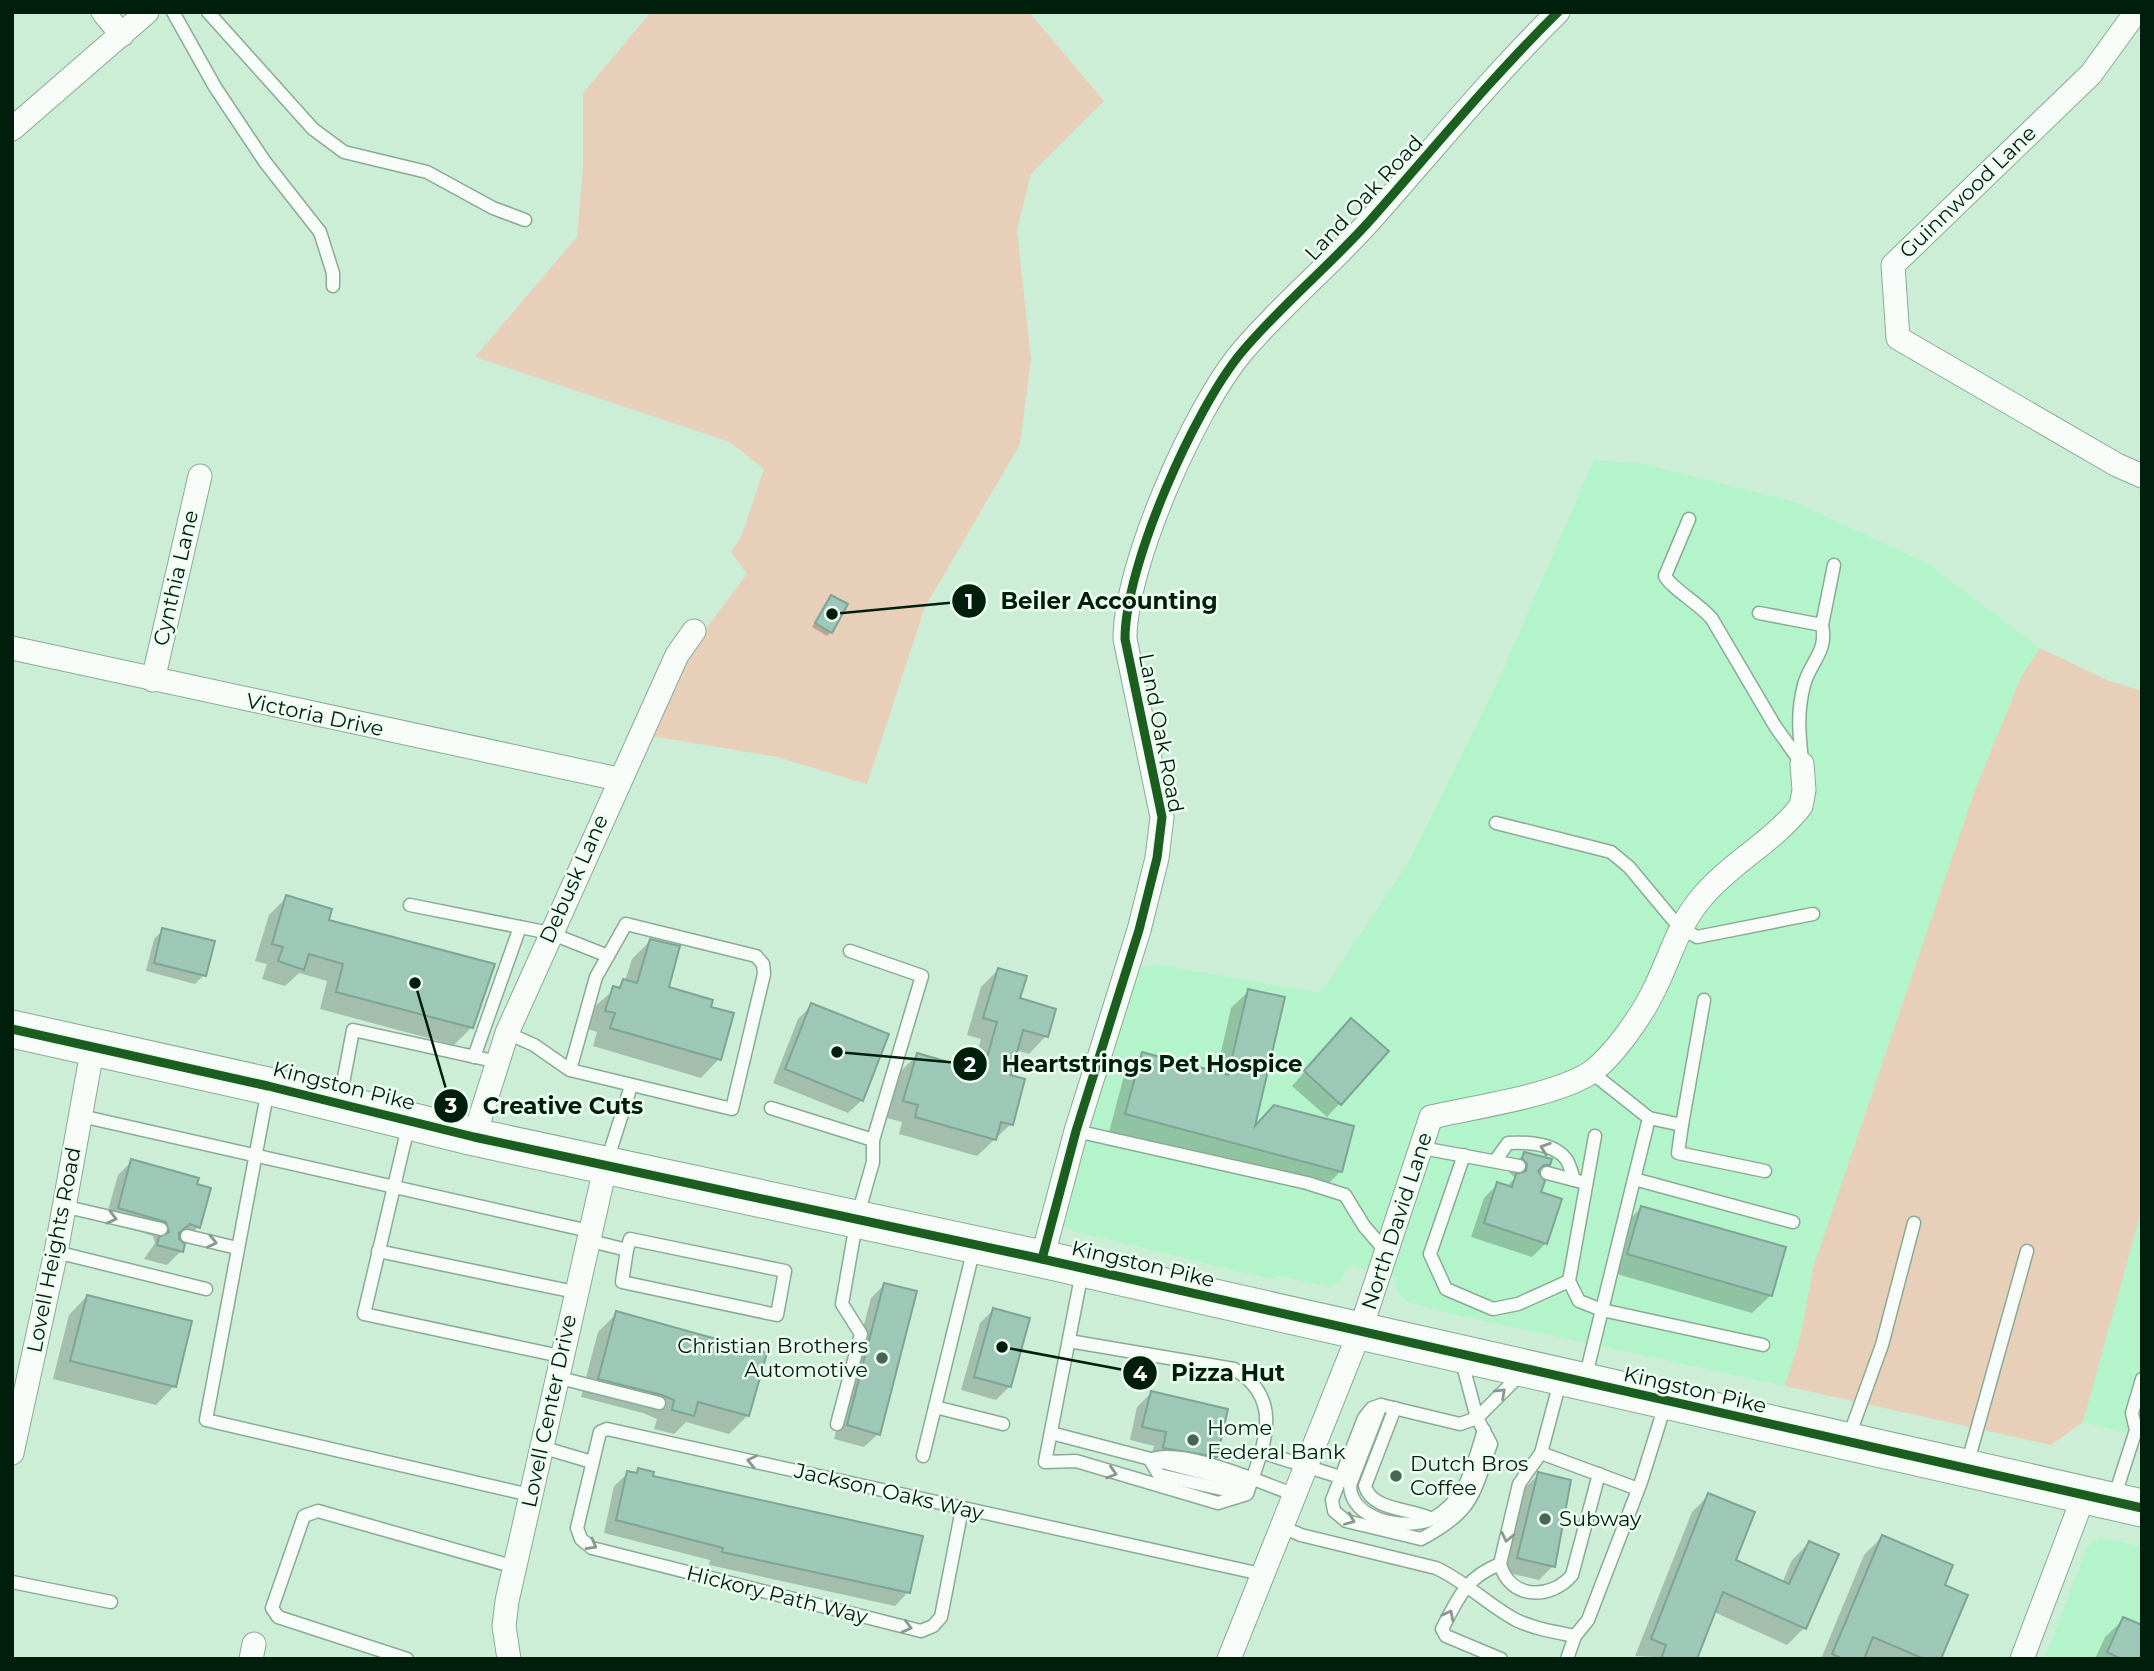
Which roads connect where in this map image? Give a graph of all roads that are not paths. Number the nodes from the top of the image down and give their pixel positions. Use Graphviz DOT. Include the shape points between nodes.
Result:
graph roads {
  1 [pos="103,12"];
  2 [pos="147,12"];
  3 [pos="173,12"];
  4 [pos="208,12"];
  5 [pos="1558,12"];
  6 [pos="2136,12"];
  7 [pos="122,35"];
  8 [pos="12,129"];
  9 [pos="525,220"];
  10 [pos="333,286"];
  11 [pos="200,476"];
  12 [pos="2142,476"];
  13 [pos="1689,519"];
  14 [pos="1834,565"];
  15 [pos="1759,613"];
  16 [pos="1822,625"];
  17 [pos="694,631"];
  18 [pos="12,648"];
  19 [pos="153,680"];
  20 [pos="1802,764"];
  21 [pos="618,779"];
  22 [pos="1496,823"];
  23 [pos="410,905"];
  24 [pos="1813,914"];
  25 [pos="520,927"];
  26 [pos="1679,927"];
  27 [pos="550,933"];
  28 [pos="850,951"];
  29 [pos="608,957"];
  30 [pos="1703,1000"];
  31 [pos="12,1029"];
  32 [pos="507,1032"];
  33 [pos="93,1046"];
  34 [pos="474,1057"];
  35 [pos="498,1062"];
  36 [pos="570,1070"];
  37 [pos="1591,1072"];
  38 [pos="268,1086"];
  39 [pos="631,1086"];
  40 [pos="340,1103"];
  41 [pos="771,1108"];
  42 [pos="81,1116"];
  43 [pos="1649,1118"];
  44 [pos="410,1120"];
  45 [pos="1682,1125"];
  46 [pos="1076,1131"];
  47 [pos="1595,1136"];
  48 [pos="474,1137"];
  49 [pos="873,1140"];
  50 [pos="1422,1148"];
  51 [pos="254,1155"];
  52 [pos="1464,1155"];
  53 [pos="1495,1161"];
  54 [pos="606,1164"];
  55 [pos="1519,1166"];
  56 [pos="1765,1171"];
  57 [pos="1547,1173"];
  58 [pos="1634,1179"];
  59 [pos="1580,1182"];
  60 [pos="393,1186"];
  61 [pos="63,1206"];
  62 [pos="857,1218"];
  63 [pos="1793,1222"];
  64 [pos="1914,1223"];
  65 [pos="161,1229"];
  66 [pos="187,1236"];
  67 [pos="588,1236"];
  68 [pos="974,1244"];
  69 [pos="237,1248"];
  70 [pos="627,1250"];
  71 [pos="378,1251"];
  72 [pos="2027,1251"];
  73 [pos="56,1252"];
  74 [pos="1388,1254"];
  75 [pos="1042,1259"];
  76 [pos="1082,1268"];
  77 [pos="1569,1281"];
  78 [pos="206,1289"];
  79 [pos="575,1292"];
  80 [pos="1602,1310"];
  81 [pos="1360,1331"];
  82 [pos="1069,1341"];
  83 [pos="1763,1345"];
  84 [pos="1460,1354"];
  85 [pos="558,1366"];
  86 [pos="1526,1369"];
  87 [pos="2142,1379"];
  88 [pos="1573,1380"];
  89 [pos="1666,1402"];
  90 [pos="659,1403"];
  91 [pos="1381,1405"];
  92 [pos="935,1407"];
  93 [pos="1395,1408"];
  94 [pos="1477,1418"];
  95 [pos="837,1424"];
  96 [pos="1003,1424"];
  97 [pos="1484,1430"];
  98 [pos="2139,1431"];
  99 [pos="1051,1433"];
  100 [pos="1847,1442"];
  101 [pos="541,1447"];
  102 [pos="1261,1452"];
  103 [pos="1542,1453"];
  104 [pos="12,1454"];
  105 [pos="923,1456"];
  106 [pos="1150,1460"];
  107 [pos="592,1462"];
  108 [pos="1306,1463"];
  109 [pos="1966,1469"];
  110 [pos="1599,1474"];
  111 [pos="1340,1477"];
  112 [pos="1251,1479"];
  113 [pos="1638,1489"];
  114 [pos="1293,1494"];
  115 [pos="530,1495"];
  116 [pos="2113,1501"];
  117 [pos="962,1509"];
  118 [pos="1432,1520"];
  119 [pos="1280,1526"];
  120 [pos="1500,1564"];
  121 [pos="515,1567"];
  122 [pos="1261,1574"];
  123 [pos="12,1582"];
  124 [pos="1465,1585"];
  125 [pos="111,1602"];
  126 [pos="1575,1636"];
  127 [pos="407,1659"];
  128 [pos="509,1659"];
  129 [pos="1229,1659"];
  130 [pos="1501,1659"];
  131 [pos="1567,1659"];
  132 [pos="2022,1659"];
  1 -- 7 [label="street"];
  2 -- 7 [label="street"];
  3 -- 10 [label="lane" via="215,87 320,233"];
  4 -- 9 [label="lane" via="313,129 344,152 427,172"];
  5 -- 46 [label="street, Land Oak Road" via="1363,228 1240,354 1206,406 1168,484 1125,614 1125,639 1162,817 1157,858"];
  6 -- 12 [label="street, Guinnwood Lane" via="2091,74 1893,265 1898,338"];
  7 -- 8 [label="street"];
  11 -- 19 [label="street, Cynthia Lane"];
  13 -- 20 [label="lane" via="1665,576 1712,619"];
  14 -- 16 [label="lane"];
  15 -- 16 [label="lane"];
  16 -- 20 [label="lane" via="1824,649 1805,681 1797,718"];
  17 -- 21 [label="street, Debusk Lane" via="677,655"];
  18 -- 19 [label="street, Victoria Drive"];
  19 -- 21 [label="street, Victoria Drive"];
  20 -- 26 [label="street, North David Lane" via="1801,806 1704,894"];
  21 -- 27 [label="street, Debusk Lane"];
  22 -- 26 [label="lane" via="1611,852"];
  23 -- 25 [label="lane"];
  24 -- 26 [label="lane" via="1710,936 1697,937"];
  25 -- 27 [label="lane"];
  25 -- 34 [label="lane"];
  26 -- 37 [label="street, North David Lane" via="1652,995 1634,1024"];
  27 -- 29 [label="lane"];
  27 -- 32 [label="street, Debusk Lane"];
  28 -- 49 [label="lane" via="922,976"];
  29 -- 36 [label="lane" via="596,977"];
  29 -- 39 [label="lane" via="626,924 756,956 763,964 732,1110"];
  30 -- 45 [label="lane"];
  31 -- 33 [label="main road, Kingston Pike"];
  32 -- 35 [label="street, Debusk Lane"];
  32 -- 36 [label="lane"];
  33 -- 38 [label="main road, Kingston Pike"];
  33 -- 42 [label="street, Lovell Heights Road"];
  34 -- 35 [label="lane"];
  34 -- 40 [label="lane" via="353,1030"];
  35 -- 48 [label="street, Debusk Lane"];
  36 -- 39 [label="lane"];
  37 -- 43 [label="lane"];
  37 -- 50 [label="street, North David Lane" via="1532,1093 1431,1117"];
  38 -- 40 [label="main road, Kingston Pike"];
  38 -- 51 [label="lane"];
  39 -- 54 [label="lane"];
  40 -- 44 [label="main road, Kingston Pike"];
  41 -- 49 [label="lane"];
  42 -- 51 [label="lane"];
  42 -- 61 [label="street, Lovell Heights Road"];
  43 -- 45 [label="lane"];
  43 -- 58 [label="lane"];
  44 -- 48 [label="main road, Kingston Pike"];
  44 -- 60 [label="lane"];
  45 -- 56 [label="lane" via="1678,1153"];
  46 -- 74 [label="lane" via="1345,1195"];
  46 -- 75 [label="street, Land Oak Road"];
  47 -- 59 [label="lane"];
  48 -- 54 [label="main road, Kingston Pike"];
  49 -- 62 [label="lane" via="873,1162"];
  50 -- 52 [label="lane"];
  50 -- 74 [label="street, North David Lane"];
  51 -- 60 [label="lane"];
  51 -- 69 [label="lane"];
  52 -- 53 [label="lane"];
  52 -- 77 [label="lane" via="1430,1254 1446,1289 1493,1309 1518,1304"];
  53 -- 55 [label="lane"];
  59 -- 53 [label="lane, one-way" via="1556,1151 1528,1142 1508,1143"];
  54 -- 62 [label="main road, Kingston Pike"];
  54 -- 67 [label="street, Lovell Center Drive"];
  57 -- 59 [label="lane"];
  58 -- 63 [label="lane"];
  58 -- 80 [label="lane"];
  59 -- 77 [label="lane"];
  60 -- 67 [label="lane"];
  60 -- 71 [label="lane"];
  61 -- 65 [label="lane, one-way"];
  61 -- 73 [label="street, Lovell Heights Road"];
  62 -- 68 [label="main road, Kingston Pike"];
  62 -- 95 [label="lane" via="842,1304 861,1334"];
  64 -- 100 [label="lane" via="1882,1345"];
  66 -- 69 [label="lane, one-way"];
  67 -- 70 [label="lane"];
  67 -- 79 [label="street, Lovell Center Drive"];
  68 -- 75 [label="main road, Kingston Pike"];
  68 -- 92 [label="lane"];
  69 -- 115 [label="lane" via="206,1420"];
  70 -- 70 [label="lane" via="622,1282 777,1315 785,1270 630,1239"];
  71 -- 79 [label="lane"];
  71 -- 85 [label="lane" via="364,1314"];
  72 -- 109 [label="lane"];
  73 -- 78 [label="lane"];
  73 -- 104 [label="street, Lovell Heights Road"];
  74 -- 81 [label="street, North David Lane"];
  75 -- 76 [label="main road, Kingston Pike"];
  76 -- 81 [label="main road, Kingston Pike"];
  76 -- 82 [label="lane"];
  77 -- 80 [label="lane" via="1579,1301"];
  79 -- 85 [label="street, Lovell Center Drive"];
  80 -- 83 [label="lane"];
  80 -- 88 [label="lane"];
  81 -- 84 [label="main road, Kingston Pike"];
  81 -- 108 [label="street, North David Lane"];
  82 -- 99 [label="lane"];
  82 -- 102 [label="lane" via="1234,1369 1255,1385 1266,1411"];
  84 -- 86 [label="main road, Kingston Pike"];
  84 -- 94 [label="lane"];
  85 -- 90 [label="lane"];
  85 -- 101 [label="street, Lovell Center Drive"];
  86 -- 88 [label="main road, Kingston Pike"];
  94 -- 86 [label="lane, one-way"];
  87 -- 98 [label="lane" via="2132,1413"];
  88 -- 89 [label="main road, Kingston Pike"];
  88 -- 103 [label="lane"];
  89 -- 100 [label="main road, Kingston Pike"];
  89 -- 113 [label="lane"];
  91 -- 93 [label="lane"];
  91 -- 111 [label="lane" via="1364,1418"];
  91 -- 118 [label="lane" via="1350,1485 1350,1497 1357,1509 1372,1516 1409,1525"];
  92 -- 96 [label="lane"];
  92 -- 105 [label="lane"];
  93 -- 94 [label="lane" via="1460,1424"];
  93 -- 118 [label="lane" via="1365,1486 1368,1496 1378,1503 1418,1511"];
  94 -- 97 [label="lane"];
  111 -- 97 [label="lane, one-way" via="1332,1500 1334,1511 1346,1521 1421,1539 1448,1525 1475,1494 1491,1444"];
  97 -- 118 [label="lane" via="1464,1492"];
  98 -- 116 [label="lane"];
  99 -- 106 [label="lane"];
  99 -- 112 [label="lane, one-way" via="1045,1462 1076,1461 1218,1503 1247,1494"];
  100 -- 109 [label="main road, Kingston Pike"];
  101 -- 107 [label="lane"];
  101 -- 115 [label="street, Lovell Center Drive"];
  102 -- 108 [label="lane"];
  102 -- 112 [label="lane"];
  103 -- 110 [label="lane"];
  103 -- 120 [label="lane, one-way" via="1519,1484"];
  106 -- 112 [label="lane" via="1162,1454 1233,1470"];
  106 -- 112 [label="lane" via="1159,1475 1226,1490"];
  117 -- 107 [label="lane, Jackson Oaks Way, one-way" via="607,1429 600,1432"];
  107 -- 117 [label="lane, Hickory Path Way, one-way" via="577,1528 592,1548 921,1631 941,1617"];
  108 -- 111 [label="lane"];
  108 -- 114 [label="street, North David Lane"];
  109 -- 116 [label="main road, Kingston Pike"];
  110 -- 113 [label="lane"];
  110 -- 120 [label="lane" via="1572,1575 1564,1585 1543,1594 1520,1591 1503,1575"];
  112 -- 114 [label="lane"];
  113 -- 126 [label="lane" via="1588,1620"];
  114 -- 119 [label="street, North David Lane"];
  115 -- 121 [label="street, Lovell Center Drive"];
  116 -- 132 [label="street"];
  117 -- 122 [label="lane, Jackson Oaks Way"];
  119 -- 122 [label="street, North David Lane"];
  119 -- 124 [label="lane" via="1436,1568"];
  120 -- 124 [label="lane"];
  121 -- 127 [label="lane" via="318,1511 304,1516 272,1608 278,1618"];
  121 -- 128 [label="street, Lovell Center Drive" via="504,1626"];
  122 -- 129 [label="street, North David Lane"];
  123 -- 125 [label="lane"];
  124 -- 126 [label="lane" via="1514,1619 1536,1629"];
  130 -- 124 [label="lane, one-way" via="1446,1636 1442,1629"];
  126 -- 131 [label="lane"];
}
